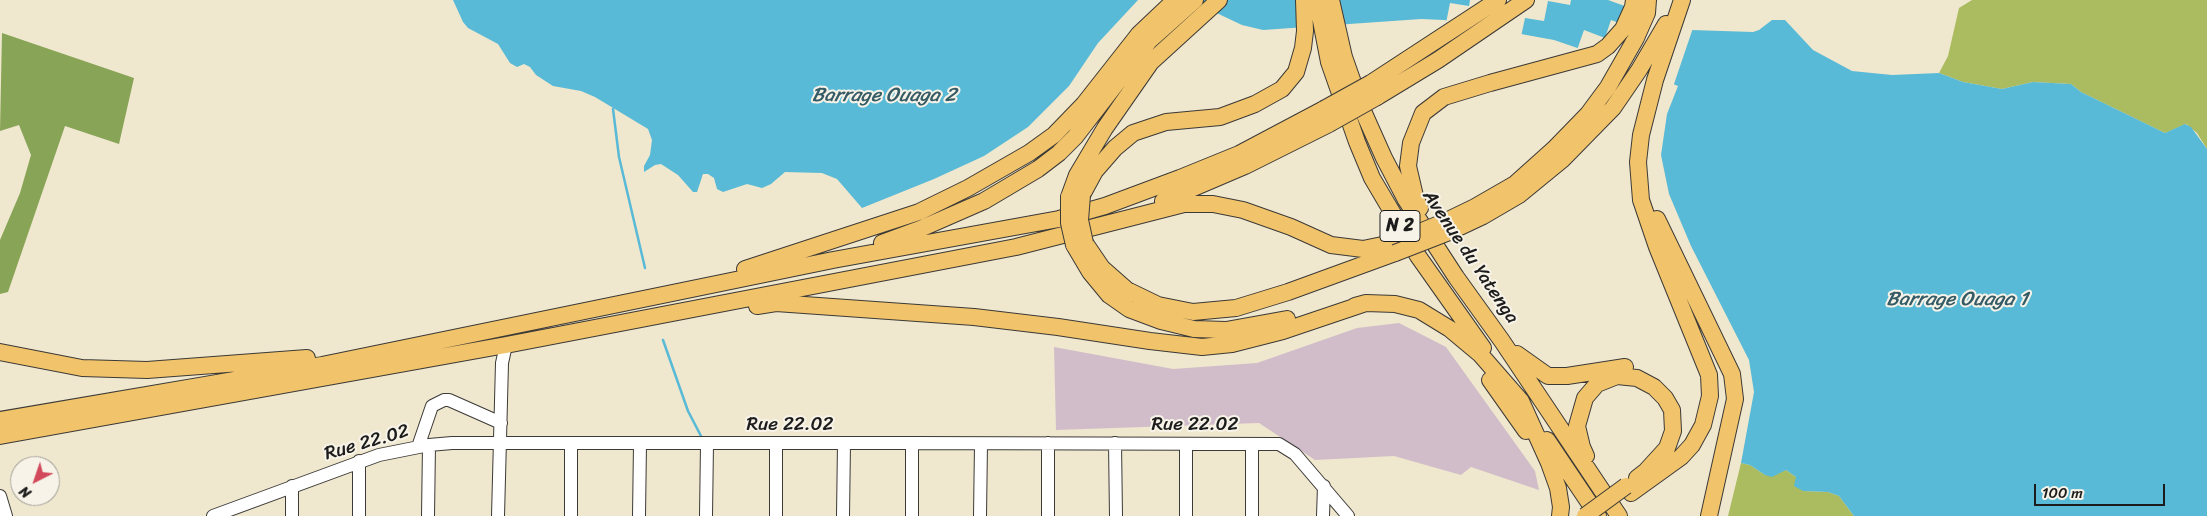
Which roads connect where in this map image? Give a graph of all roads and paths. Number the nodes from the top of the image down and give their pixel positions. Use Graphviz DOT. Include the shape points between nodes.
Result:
graph roads {
  1 [pos="1175,0"];
  2 [pos="1304,0"];
  3 [pos="1317,0"];
  4 [pos="1331,0"];
  5 [pos="1498,0"];
  6 [pos="1526,0"];
  7 [pos="1681,0"];
  8 [pos="1203,3"];
  9 [pos="1640,5"];
  10 [pos="1671,22"];
  11 [pos="1330,29"];
  12 [pos="1374,90"];
  13 [pos="1327,117"];
  14 [pos="1638,162"];
  15 [pos="1076,196"];
  16 [pos="1112,222"];
  17 [pos="1447,227"];
  18 [pos="1079,244"];
  19 [pos="1394,248"];
  20 [pos="1439,251"];
  21 [pos="833,260"];
  22 [pos="1366,304"];
  23 [pos="590,311"];
  24 [pos="588,328"];
  25 [pos="1450,329"];
  26 [pos="1502,341"];
  27 [pos="506,345"];
  28 [pos="394,351"];
  29 [pos="0,352"];
  30 [pos="1521,401"];
  31 [pos="501,423"];
  32 [pos="4,427"];
  33 [pos="844,443"];
  34 [pos="912,443"];
  35 [pos="1048,443"];
  36 [pos="1116,443"];
  37 [pos="499,444"];
  38 [pos="571,444"];
  39 [pos="640,444"];
  40 [pos="706,444"];
  41 [pos="776,444"];
  42 [pos="981,444"];
  43 [pos="1186,444"];
  44 [pos="1252,444"];
  45 [pos="423,446"];
  46 [pos="359,461"];
  47 [pos="1549,463"];
  48 [pos="1658,475"];
  49 [pos="292,486"];
  50 [pos="1324,486"];
  51 [pos="1602,489"];
  52 [pos="1629,490"];
  53 [pos="0,496"];
  54 [pos="219,515"];
  55 [pos="6,516"];
  56 [pos="292,516"];
  57 [pos="360,516"];
  58 [pos="428,516"];
  59 [pos="498,516"];
  60 [pos="571,516"];
  61 [pos="639,516"];
  62 [pos="706,516"];
  63 [pos="776,516"];
  64 [pos="843,516"];
  65 [pos="912,516"];
  66 [pos="980,516"];
  67 [pos="1048,516"];
  68 [pos="1116,516"];
  69 [pos="1186,516"];
  70 [pos="1252,516"];
  71 [pos="1323,516"];
  72 [pos="1348,516"];
  73 [pos="1560,516"];
  74 [pos="1585,516"];
  75 [pos="1600,516"];
  76 [pos="1619,516"];
  77 [pos="1709,516"];
  1 -- 23 [label="main road" via="1139,34 1084,104 1054,135 968,188 918,212 745,269 651,290"];
  2 -- 15 [label="main road" via="1303,48 1296,72 1282,89 1255,104 1220,117 1166,122 1133,134 1115,148"];
  3 -- 11 [label="main road, Avenue du Yatenga / N 2"];
  4 -- 11 [label="main road, Avenue du Yatenga / N 2"];
  5 -- 12 [label="main road"];
  6 -- 12 [label="main road" via="1438,60"];
  7 -- 10 [label="main road"];
  8 -- 15 [label="main road" via="1151,62 1105,128 1077,175"];
  8 -- 21 [label="main road" via="1149,41 1075,137 1038,169 984,201"];
  9 -- 17 [label="main road" via="1620,66 1588,114 1554,150 1514,184"];
  9 -- 20 [label="main road" via="1617,36 1597,54 1444,98 1423,113 1411,143 1408,166 1415,196"];
  10 -- 14 [label="main road" via="1641,135"];
  10 -- 17 [label="main road" via="1612,108 1563,159 1519,195 1483,216"];
  11 -- 20 [label="main road, Avenue du Yatenga / N 2" via="1373,134 1406,200"];
  11 -- 30 [label="main road, Avenue du Yatenga / N 2" via="1330,62 1372,178 1418,256"];
  12 -- 13 [label="main road, bridge"];
  13 -- 16 [label="main road" via="1245,166"];
  13 -- 21 [label="main road" via="1105,206 1008,230"];
  14 -- 48 [label="main road" via="1641,200 1709,374 1710,396 1703,425 1692,445"];
  14 -- 77 [label="main road" via="1661,228 1732,374 1735,399"];
  15 -- 18 [label="main road, bridge"];
  16 -- 19 [label="main road" via="1184,204 1213,204 1243,210 1331,245 1362,249"];
  16 -- 24 [label="main road" via="1016,247"];
  17 -- 19 [label="main road, bridge"];
  18 -- 19 [label="main road" via="1127,290 1158,305 1193,312 1236,308 1288,292"];
  18 -- 22 [label="main road" via="1090,272 1104,289 1129,309 1194,330 1226,330"];
  20 -- 26 [label="main road, Avenue du Yatenga / N 2"];
  21 -- 23 [label="main road"];
  22 -- 24 [label="main road" via="1283,331 1232,344 1202,347 974,318 776,303 648,323"];
  22 -- 25 [label="main road" via="1395,304 1419,310"];
  23 -- 28 [label="main road"];
  24 -- 27 [label="main road"];
  25 -- 30 [label="main road" via="1480,354"];
  25 -- 47 [label="main road"];
  26 -- 48 [label="main road" via="1548,376 1617,367 1642,368 1663,381 1683,410 1683,437"];
  26 -- 51 [label="main road, Avenue du Yatenga / N 2"];
  27 -- 31 [label="street" via="502,363"];
  27 -- 32 [label="main road"];
  28 -- 29 [label="main road" via="147,370 82,368"];
  28 -- 32 [label="main road"];
  30 -- 47 [label="main road"];
  30 -- 75 [label="main road, Avenue du Yatenga / N 2"];
  31 -- 37 [label="street"];
  31 -- 45 [label="street" via="444,400 432,406"];
  33 -- 34 [label="street, Rue 22.02"];
  33 -- 41 [label="street, Rue 22.02"];
  33 -- 64 [label="street"];
  34 -- 42 [label="street, Rue 22.02"];
  34 -- 65 [label="street"];
  35 -- 36 [label="street, Rue 22.02"];
  35 -- 42 [label="street, Rue 22.02"];
  35 -- 67 [label="street"];
  36 -- 43 [label="street, Rue 22.02"];
  36 -- 68 [label="street"];
  37 -- 38 [label="street, Rue 22.02"];
  37 -- 45 [label="street, Rue 22.02"];
  37 -- 59 [label="street"];
  38 -- 39 [label="street, Rue 22.02"];
  38 -- 60 [label="street"];
  39 -- 40 [label="street, Rue 22.02"];
  39 -- 61 [label="street"];
  40 -- 41 [label="street, Rue 22.02"];
  40 -- 62 [label="street"];
  41 -- 63 [label="street"];
  42 -- 66 [label="street"];
  43 -- 44 [label="street, Rue 22.02"];
  43 -- 69 [label="street"];
  44 -- 50 [label="street, Rue 22.02" via="1273,443 1288,448"];
  44 -- 70 [label="street"];
  45 -- 46 [label="street, Rue 22.02"];
  45 -- 58 [label="street"];
  46 -- 49 [label="street, Rue 22.02"];
  46 -- 57 [label="street"];
  47 -- 73 [label="main road" via="1558,488"];
  48 -- 52 [label="main road"];
  49 -- 54 [label="street, Rue 22.02"];
  49 -- 56 [label="street"];
  50 -- 71 [label="street"];
  50 -- 72 [label="street, Rue 22.02"];
  51 -- 52 [label="main road" via="1582,447 1577,426 1585,398 1597,384 1617,376 1637,378 1654,387 1672,410 1673,431 1667,448"];
  51 -- 76 [label="main road, Avenue du Yatenga / N 2"];
  52 -- 74 [label="main road, bridge"];
  52 -- 75 [label="main road"];
  53 -- 55 [label="street"];
}
